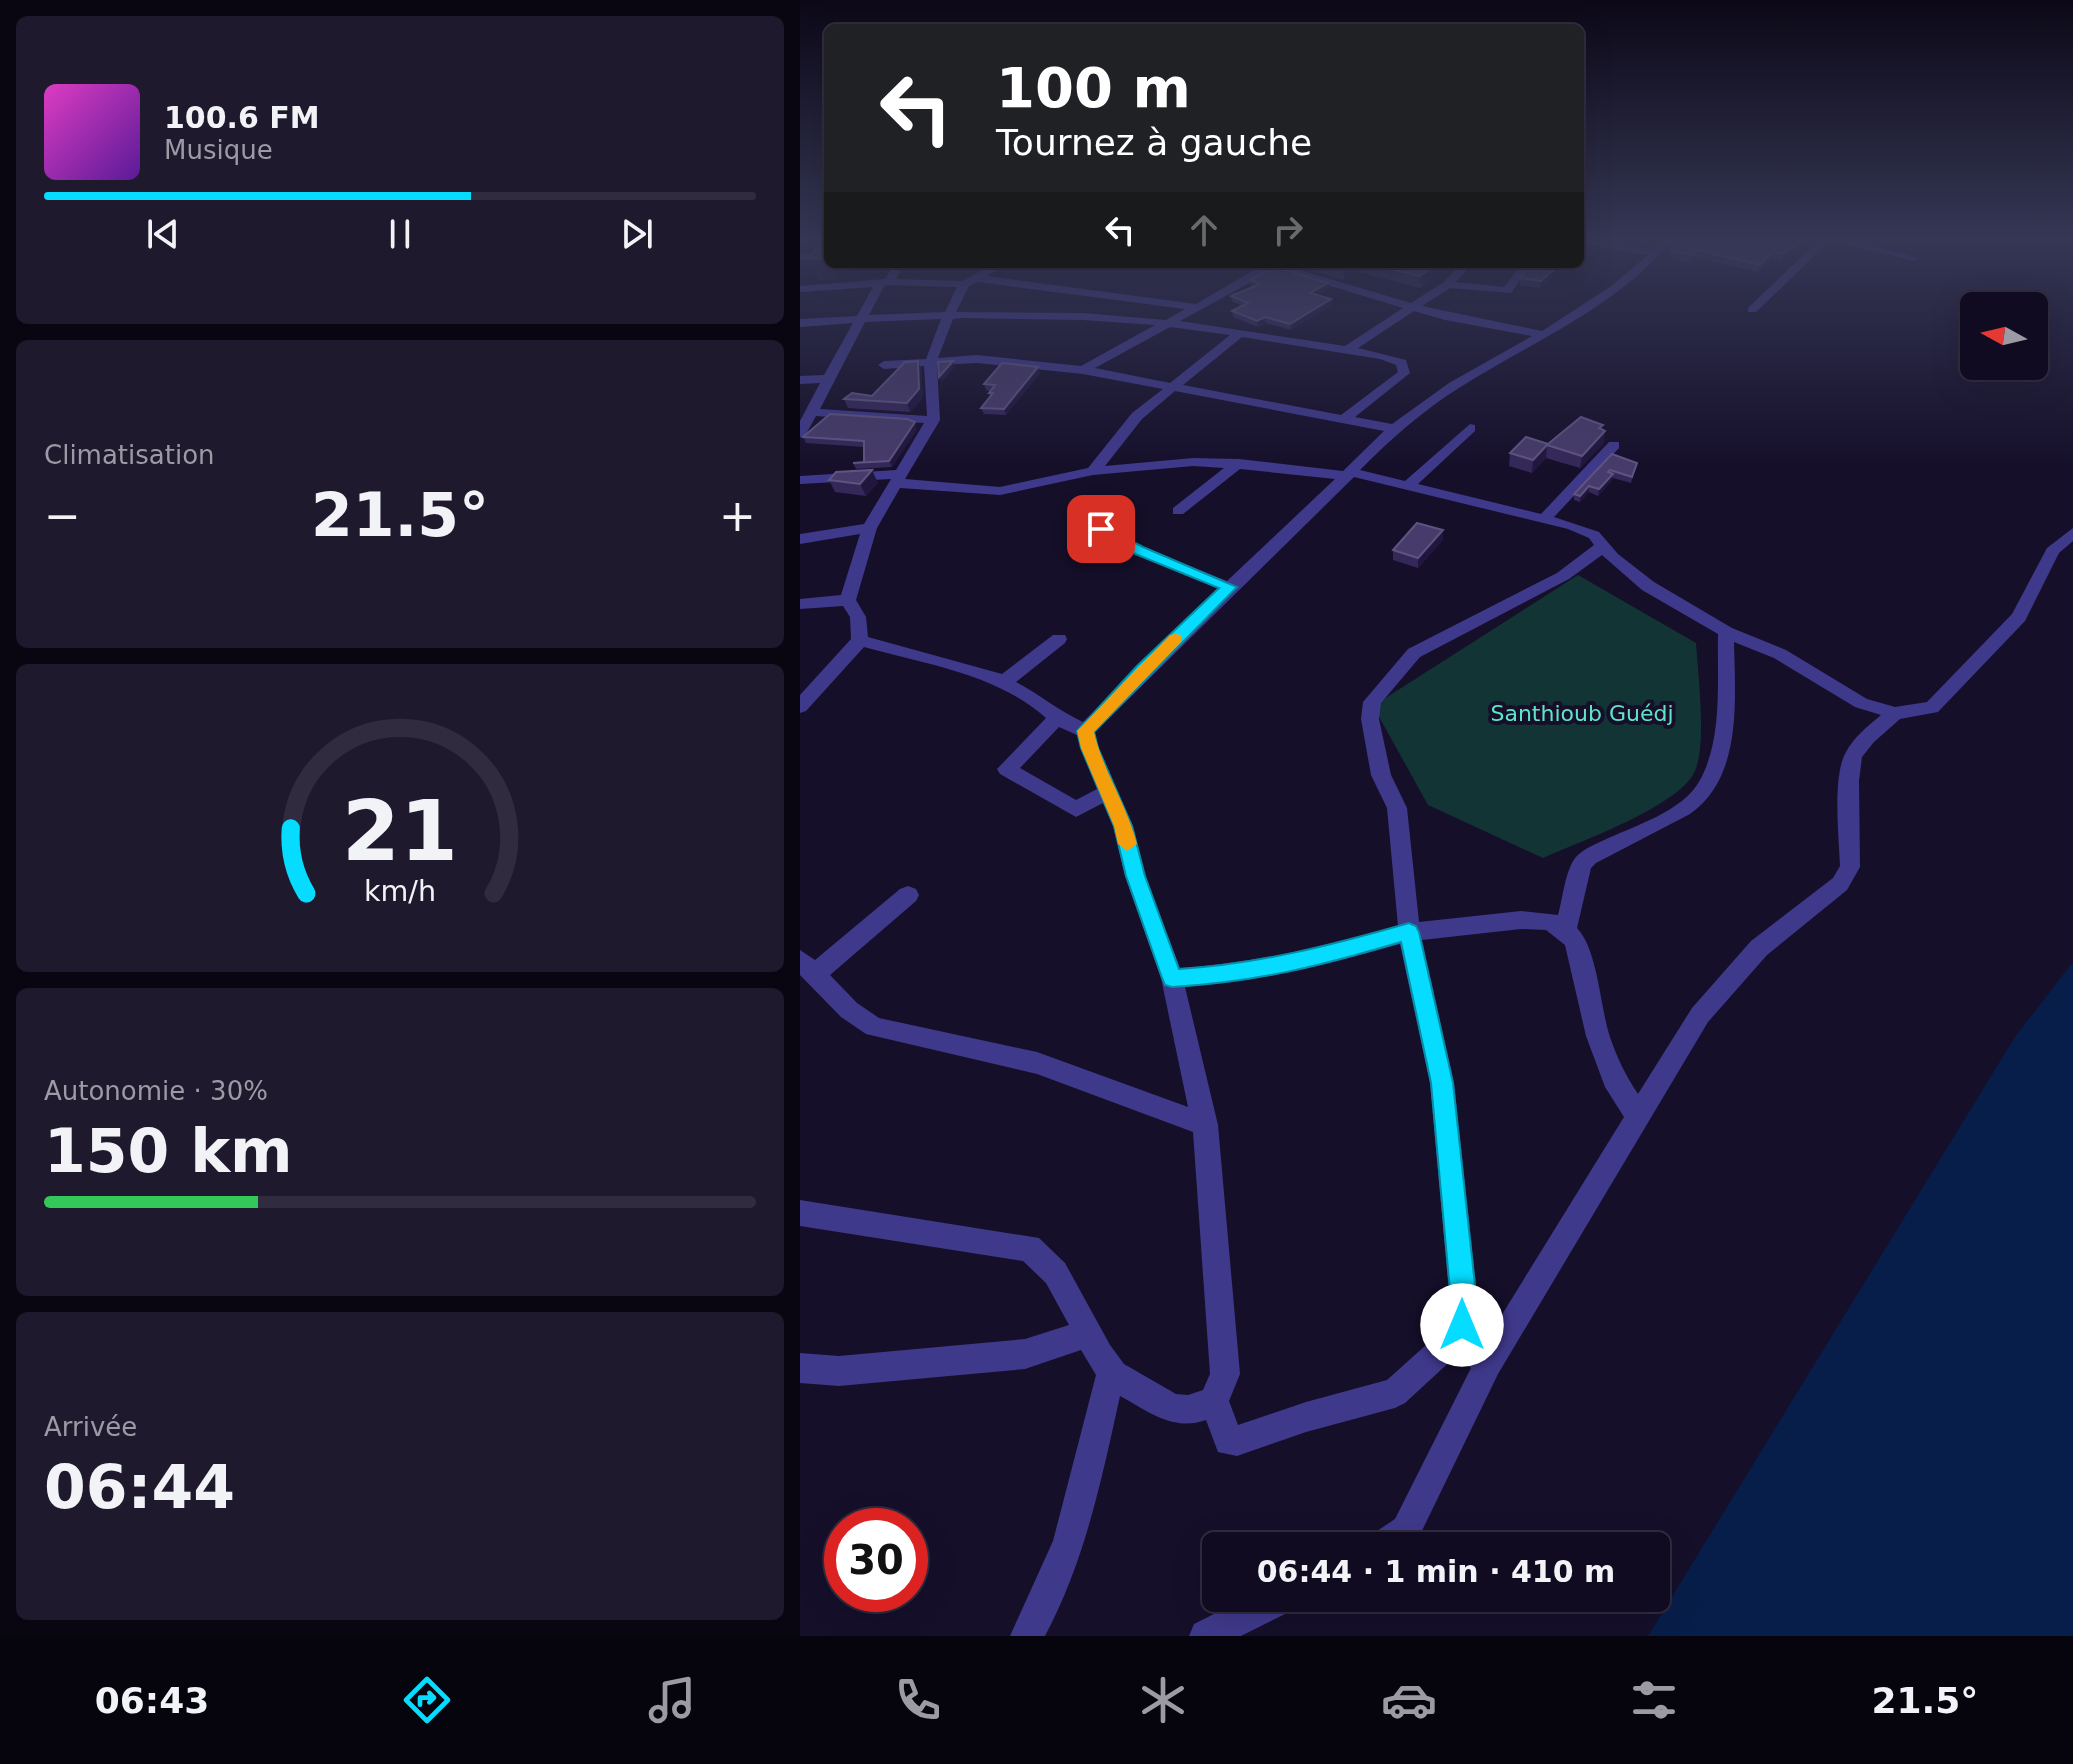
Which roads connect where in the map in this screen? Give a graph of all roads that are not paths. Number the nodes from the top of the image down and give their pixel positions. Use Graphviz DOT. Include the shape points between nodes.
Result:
graph roads {
  1 [pos="865,315"];
  2 [pos="1182,315"];
  3 [pos="1400,315"];
  4 [pos="1439,315"];
  5 [pos="1576,315"];
  6 [pos="949,316"];
  7 [pos="863,318"];
  8 [pos="800,323"];
  9 [pos="1168,324"];
  10 [pos="1241,332"];
  11 [pos="1541,334"];
  12 [pos="1347,350"];
  13 [pos="932,360"];
  14 [pos="884,365"];
  15 [pos="1083,370"];
  16 [pos="829,379"];
  17 [pos="800,380"];
  18 [pos="1172,385"];
  19 [pos="806,413"];
  20 [pos="1344,419"];
  21 [pos="933,420"];
  22 [pos="1470,428"];
  23 [pos="1395,429"];
  24 [pos="800,432"];
  25 [pos="1614,445"];
  26 [pos="1239,463"];
  27 [pos="1093,471"];
  28 [pos="1349,474"];
  29 [pos="898,478"];
  30 [pos="800,480"];
  31 [pos="1407,487"];
  32 [pos="1178,511"];
  33 [pos="1544,519"];
  34 [pos="869,528"];
  35 [pos="1101,529"];
  36 [pos="2073,533"];
  37 [pos="800,539"];
  38 [pos="1605,545"];
  39 [pos="1229,587"];
  40 [pos="848,600"];
  41 [pos="800,604"];
  42 [pos="1726,632"];
  43 [pos="1059,639"];
  44 [pos="860,640"];
  45 [pos="1004,682"];
  46 [pos="800,707"];
  47 [pos="1895,713"];
  48 [pos="1057,718"];
  49 [pos="1085,731"];
  50 [pos="1108,792"];
  51 [pos="908,895"];
  52 [pos="1565,930"];
  53 [pos="1409,932"];
  54 [pos="807,967"];
  55 [pos="1172,978"];
  56 [pos="1639,1117"];
  57 [pos="1205,1125"];
  58 [pos="800,1213"];
  59 [pos="1089,1333"];
  60 [pos="1457,1336"];
  61 [pos="1488,1364"];
  62 [pos="800,1368"];
  63 [pos="1111,1372"];
  64 [pos="1214,1401"];
  65 [pos="1403,1532"];
  66 [pos="1253,1612"];
  67 [pos="1027,1636"];
  68 [pos="1206,1636"];
  1 -- 7 [label="street"];
  2 -- 9 [label="street"];
  3 -- 12 [label="street"];
  4 -- 11 [label="street"];
  5 -- 11 [label="street"];
  6 -- 7 [label="street"];
  6 -- 9 [label="street"];
  6 -- 13 [label="street"];
  7 -- 8 [label="street"];
  7 -- 16 [label="street"];
  9 -- 10 [label="street"];
  9 -- 15 [label="street"];
  10 -- 12 [label="street"];
  10 -- 18 [label="street"];
  11 -- 23 [label="street" via="1474,371"];
  12 -- 20 [label="street" via="1398,359 1405,368"];
  13 -- 14 [label="street"];
  13 -- 15 [label="street"];
  13 -- 21 [label="street"];
  15 -- 18 [label="street"];
  16 -- 17 [label="street"];
  16 -- 19 [label="street"];
  18 -- 20 [label="street"];
  18 -- 27 [label="street" via="1137,416"];
  19 -- 21 [label="street"];
  19 -- 24 [label="street"];
  20 -- 23 [label="street"];
  21 -- 29 [label="street"];
  22 -- 31 [label="street"];
  23 -- 28 [label="street"];
  25 -- 33 [label="street"];
  26 -- 27 [label="street"];
  26 -- 28 [label="street"];
  26 -- 32 [label="street"];
  27 -- 29 [label="street" via="1000,491"];
  28 -- 31 [label="street"];
  28 -- 39 [label="street"];
  29 -- 30 [label="street"];
  29 -- 34 [label="street"];
  31 -- 33 [label="street"];
  33 -- 38 [label="street" via="1573,526"];
  34 -- 37 [label="street"];
  34 -- 40 [label="street"];
  35 -- 39 [label="street"];
  36 -- 47 [label="street" via="2052,551 2019,617 1932,708"];
  38 -- 42 [label="street" via="1648,586"];
  38 -- 53 [label="street" via="1563,576 1414,653 1372,702 1370,719 1381,775 1397,808"];
  39 -- 49 [label="street"];
  40 -- 41 [label="street"];
  40 -- 44 [label="street" via="858,617"];
  42 -- 47 [label="street" via="1780,654 1861,703"];
  42 -- 52 [label="street" via="1725,712 1716,770 1695,801 1582,864"];
  43 -- 45 [label="street"];
  44 -- 45 [label="street"];
  44 -- 46 [label="street"];
  45 -- 48 [label="street"];
  47 -- 56 [label="street" via="1853,756 1850,867 1840,884 1759,948 1700,1015"];
  48 -- 49 [label="street"];
  48 -- 50 [label="street" via="1007,769 1076,809"];
  49 -- 50 [label="street"];
  50 -- 55 [label="street"];
  51 -- 54 [label="street"];
  52 -- 53 [label="street" via="1531,919"];
  52 -- 56 [label="street" via="1575,941 1614,1079"];
  53 -- 55 [label="street" via="1305,961 1238,974"];
  53 -- 60 [label="street" via="1442,1083 1465,1313"];
  54 -- 57 [label="street" via="849,1010 874,1027 1037,1063"];
  55 -- 57 [label="street"];
  56 -- 61 [label="street"];
  57 -- 64 [label="street" via="1225,1374"];
  58 -- 59 [label="street" via="1029,1248 1045,1258"];
  59 -- 62 [label="street" via="1025,1354 839,1371"];
  59 -- 63 [label="street"];
  60 -- 61 [label="street"];
  60 -- 64 [label="street" via="1395,1393 1237,1441 1229,1441 1224,1433"];
  61 -- 65 [label="street"];
  63 -- 64 [label="street" via="1175,1412"];
  63 -- 67 [label="street" via="1071,1543"];
  66 -- 68 [label="street"];
}
